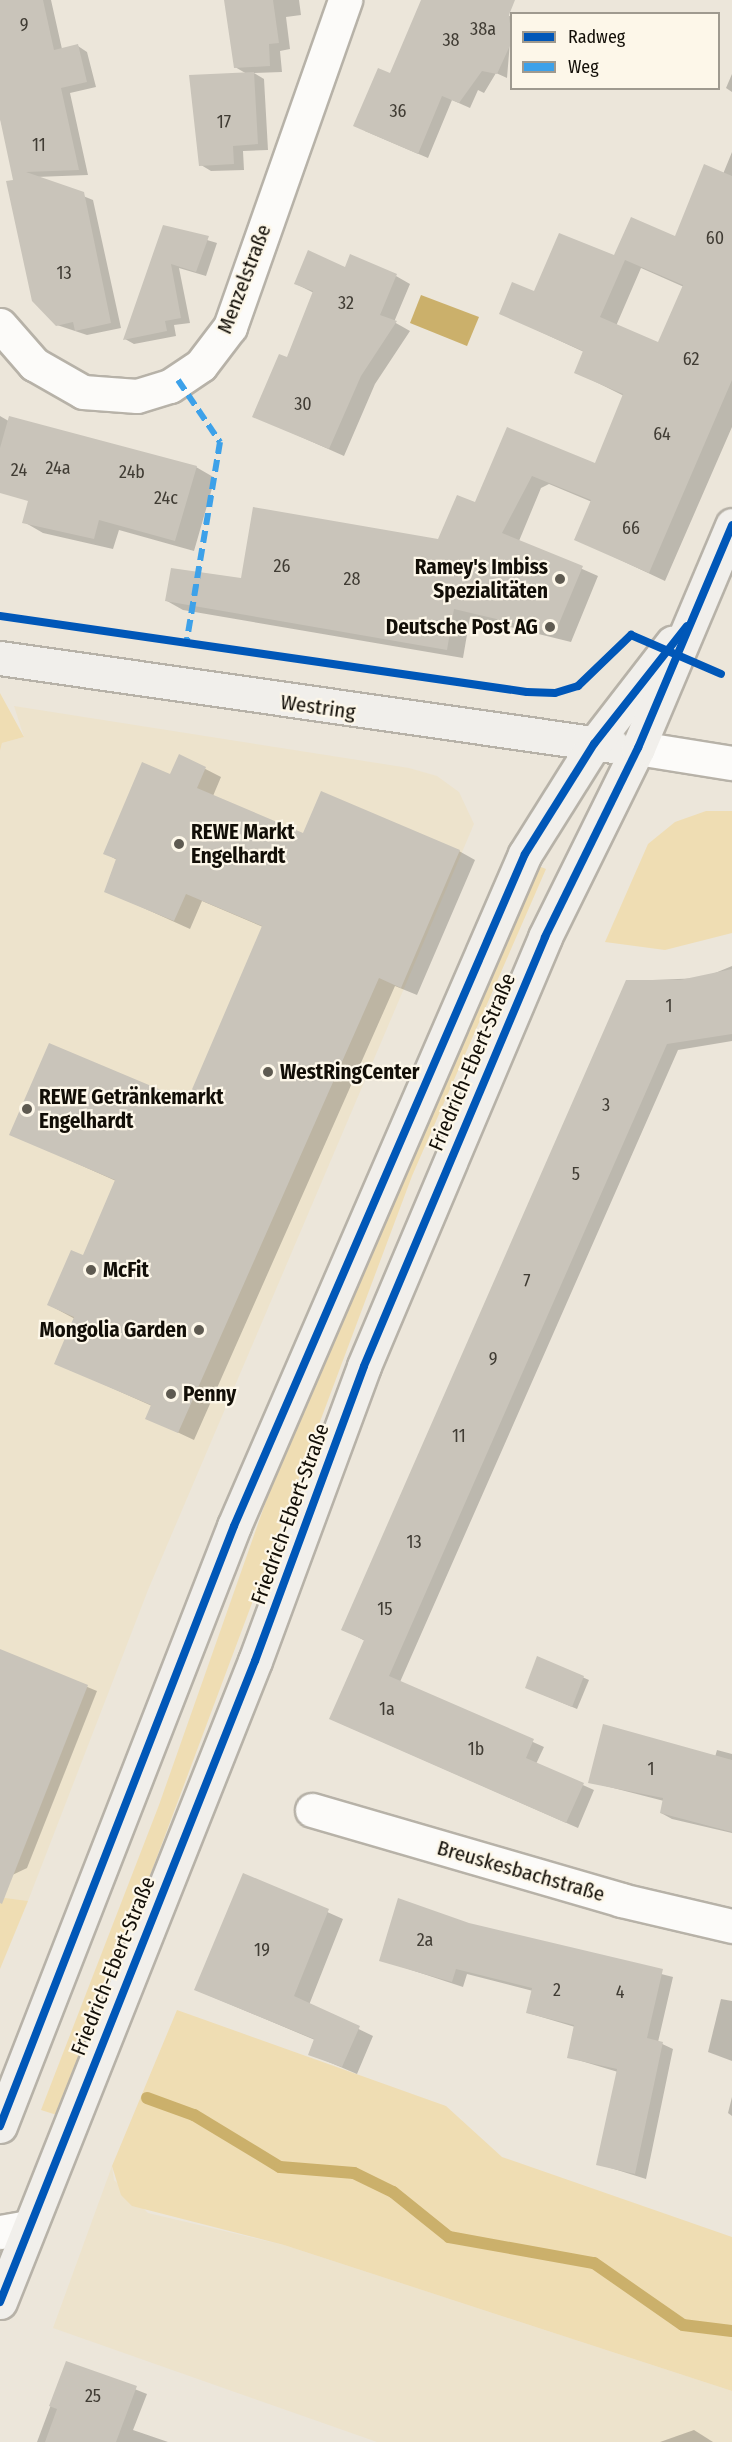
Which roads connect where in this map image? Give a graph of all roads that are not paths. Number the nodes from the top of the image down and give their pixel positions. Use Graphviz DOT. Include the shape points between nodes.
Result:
graph roads {
  1 [pos="345,0"];
  2 [pos="0,325"];
  3 [pos="732,525"];
  4 [pos="695,617"];
  5 [pos="0,658"];
  6 [pos="594,744"];
  7 [pos="638,748"];
  8 [pos="732,763"];
  9 [pos="312,1810"];
  10 [pos="732,1926"];
  11 [pos="0,2126"];
  12 [pos="14,2229"];
  13 [pos="0,2302"];
  1 -- 2 [label="street, Menzelstraße" via="230,327 201,365 170,386 137,396 83,392 34,364"];
  3 -- 4 [label="main road"];
  4 -- 6 [label="main road, Friedrich-Ebert-Straße"];
  4 -- 7 [label="main road, Friedrich-Ebert-Straße"];
  5 -- 6 [label="main road, Westring"];
  6 -- 7 [label="main road, Westring"];
  6 -- 11 [label="main road, Friedrich-Ebert-Straße" via="525,854 264,1455"];
  7 -- 8 [label="street"];
  7 -- 12 [label="main road, Friedrich-Ebert-Straße" via="581,853 364,1366 255,1661"];
  9 -- 10 [label="street, Breuskesbachstraße" via="621,1900"];
  12 -- 13 [label="main road, Friedrich-Ebert-Straße"];
}
